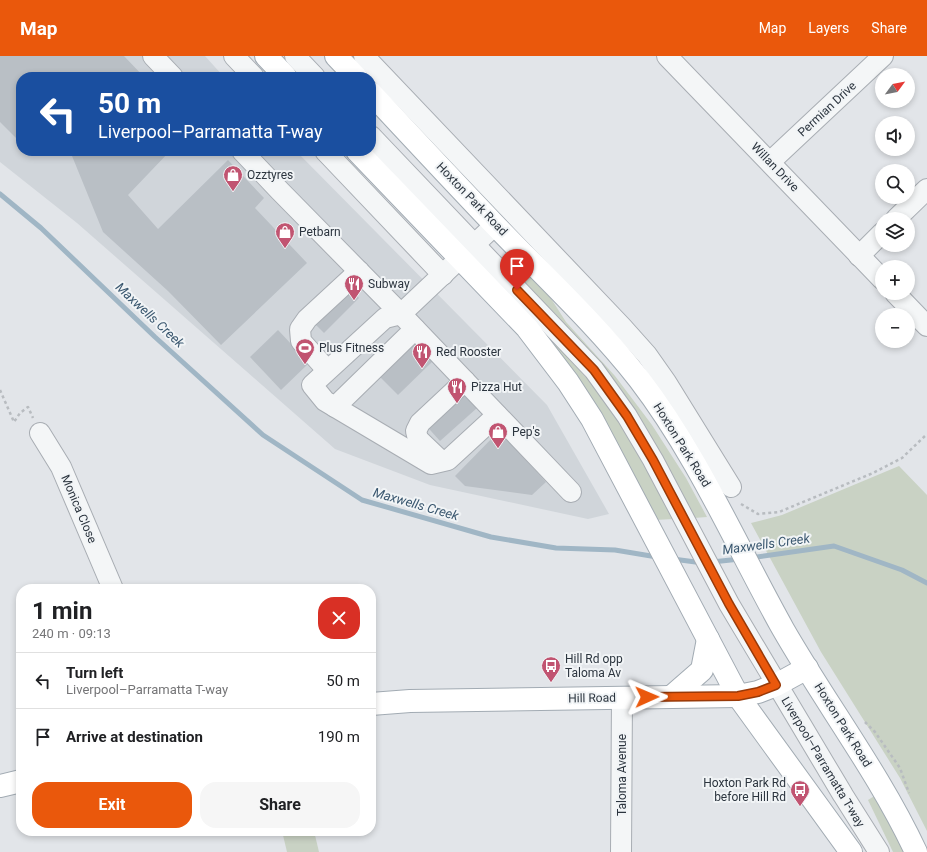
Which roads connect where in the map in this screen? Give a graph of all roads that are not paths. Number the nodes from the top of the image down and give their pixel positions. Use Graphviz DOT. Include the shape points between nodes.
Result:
graph roads {
  1 [pos="154,56"];
  2 [pos="234,56"];
  3 [pos="266,56"];
  4 [pos="294,56"];
  5 [pos="336,56"];
  6 [pos="364,56"];
  7 [pos="667,56"];
  8 [pos="883,56"];
  9 [pos="168,72"];
  10 [pos="249,72"];
  11 [pos="281,72"];
  12 [pos="309,72"];
  13 [pos="351,72"];
  14 [pos="376,98"];
  15 [pos="376,142"];
  16 [pos="247,156"];
  17 [pos="330,156"];
  18 [pos="362,156"];
  19 [pos="770,162"];
  20 [pos="927,189"];
  21 [pos="903,212"];
  22 [pos="495,225"];
  23 [pos="875,240"];
  24 [pos="467,252"];
  25 [pos="859,256"];
  26 [pos="358,271"];
  27 [pos="875,273"];
  28 [pos="443,275"];
  29 [pos="902,300"];
  30 [pos="401,314"];
  31 [pos="927,326"];
  32 [pos="416,329"];
  33 [pos="327,370"];
  34 [pos="465,381"];
  35 [pos="335,407"];
  36 [pos="497,415"];
  37 [pos="40,433"];
  38 [pos="441,462"];
  39 [pos="571,492"];
  40 [pos="732,503"];
  41 [pos="111,584"];
  42 [pos="708,639"];
  43 [pos="807,668"];
  44 [pos="776,685"];
  45 [pos="738,696"];
  46 [pos="671,697"];
  47 [pos="622,698"];
  48 [pos="376,704"];
  49 [pos="16,782"];
  50 [pos="0,786"];
  51 [pos="621,852"];
  52 [pos="852,852"];
  53 [pos="879,852"];
  54 [pos="916,852"];
  1 -- 9 [label="street"];
  2 -- 10 [label="street"];
  3 -- 11 [label="main road"];
  4 -- 12 [label="street"];
  5 -- 13 [label="main road"];
  6 -- 40 [label="street" via="647,355 682,407"];
  7 -- 19 [label="street, Willan Drive"];
  8 -- 19 [label="street, Permian Drive"];
  14 -- 22 [label="main road, Hoxton Park Road"];
  15 -- 24 [label="street, Liverpool–Parramatta T-way"];
  16 -- 26 [label="street"];
  17 -- 28 [label="street"];
  18 -- 24 [label="main road"];
  19 -- 25 [label="street, Willan Drive"];
  20 -- 21 [label="street"];
  22 -- 24 [label="street"];
  22 -- 40 [label="main road, Hoxton Park Road" via="599,332 638,378 668,420 705,481"];
  23 -- 25 [label="street"];
  24 -- 28 [label="street"];
  24 -- 42 [label="main road" via="568,382 592,419"];
  24 -- 44 [label="street, Liverpool–Parramatta T-way" via="594,370 627,416"];
  25 -- 27 [label="street, Willan Drive"];
  26 -- 30 [label="street"];
  26 -- 33 [label="street" via="307,319 300,329 301,341"];
  28 -- 30 [label="street"];
  29 -- 31 [label="street"];
  30 -- 32 [label="street"];
  30 -- 33 [label="street" via="384,318"];
  32 -- 34 [label="street"];
  32 -- 35 [label="street"];
  33 -- 35 [label="street" via="312,385 325,401"];
  34 -- 36 [label="street"];
  34 -- 38 [label="street" via="420,423 416,431 418,439"];
  35 -- 38 [label="street" via="431,464"];
  36 -- 38 [label="street" via="448,460"];
  36 -- 39 [label="street"];
  37 -- 41 [label="street, Monica Close" via="61,467"];
  40 -- 43 [label="main road, Hoxton Park Road" via="769,602"];
  42 -- 45 [label="main road"];
  42 -- 46 [label="main road" via="702,670"];
  43 -- 44 [label="main road, Hill Road"];
  43 -- 54 [label="main road, Hoxton Park Road" via="878,780"];
  44 -- 45 [label="main road, Hill Road"];
  44 -- 53 [label="street, Liverpool–Parramatta T-way"];
  45 -- 46 [label="main road, Hill Road"];
  45 -- 52 [label="main road"];
  46 -- 47 [label="main road, Hill Road"];
  47 -- 48 [label="main road, Hill Road"];
  47 -- 51 [label="street, Taloma Avenue"];
  49 -- 50 [label="main road"];
}
